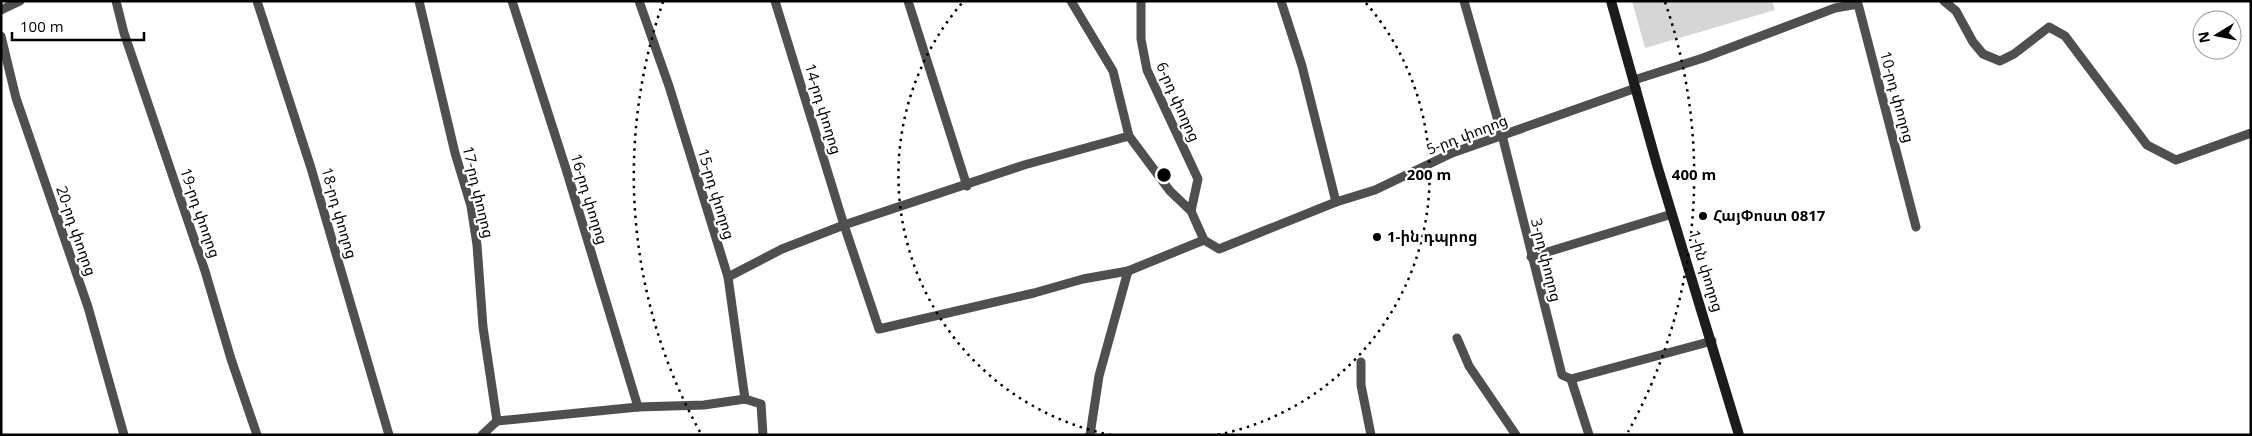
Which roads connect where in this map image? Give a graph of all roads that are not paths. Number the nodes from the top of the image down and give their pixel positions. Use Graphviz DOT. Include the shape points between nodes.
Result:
graph roads {
  1 [pos="20,1"];
  2 [pos="116,1"];
  3 [pos="257,1"];
  4 [pos="419,1"];
  5 [pos="512,1"];
  6 [pos="640,1"];
  7 [pos="776,1"];
  8 [pos="908,1"];
  9 [pos="1071,1"];
  10 [pos="1141,1"];
  11 [pos="1281,1"];
  12 [pos="1464,1"];
  13 [pos="1611,1"];
  14 [pos="1944,1"];
  15 [pos="1863,3"];
  16 [pos="1834,5"];
  17 [pos="1,10"];
  18 [pos="1,36"];
  19 [pos="1635,84"];
  20 [pos="2251,133"];
  21 [pos="1502,135"];
  22 [pos="1129,136"];
  23 [pos="967,186"];
  24 [pos="1336,202"];
  25 [pos="1191,211"];
  26 [pos="1672,214"];
  27 [pos="844,225"];
  28 [pos="1916,226"];
  29 [pos="1204,240"];
  30 [pos="1531,257"];
  31 [pos="1128,271"];
  32 [pos="728,277"];
  33 [pos="1457,338"];
  34 [pos="1712,341"];
  35 [pos="1361,362"];
  36 [pos="1571,379"];
  37 [pos="745,399"];
  38 [pos="638,406"];
  39 [pos="497,421"];
  40 [pos="124,435"];
  41 [pos="257,435"];
  42 [pos="389,435"];
  43 [pos="482,435"];
  44 [pos="763,435"];
  45 [pos="1090,435"];
  46 [pos="1372,435"];
  47 [pos="1516,435"];
  48 [pos="1589,435"];
  49 [pos="1739,435"];
  1 -- 17 [label="street"];
  2 -- 41 [label="street, 19-րդ փողոց"];
  3 -- 42 [label="street, 18-րդ փողոց" via="311,168"];
  4 -- 39 [label="street, 17-րդ փողոց" via="470,206 477,245 482,327"];
  5 -- 38 [label="street, 16-րդ փողոց"];
  6 -- 32 [label="street, 15-րդ փողոց"];
  7 -- 27 [label="street, 14-րդ փողոց"];
  8 -- 23 [label="street"];
  9 -- 22 [label="street" via="1113,71"];
  10 -- 25 [label="street, 6-րդ փողոց" via="1141,39 1147,70 1198,179"];
  11 -- 24 [label="street" via="1302,66"];
  12 -- 21 [label="street, 3-րդ փողոց"];
  13 -- 19 [label="main road, 1-ին փողոց"];
  14 -- 20 [label="street" via="1956,11 1973,42 1984,54 2000,61 2049,27 2065,36 2147,145 2176,160"];
  15 -- 16 [label="street, 10-րդ փողոց"];
  15 -- 28 [label="street, 10-րդ փողոց"];
  16 -- 19 [label="street, 5-րդ փողոց"];
  18 -- 40 [label="street, 20-րդ փողոց" via="16,98 88,307"];
  19 -- 21 [label="street, 5-րդ փողոց"];
  19 -- 26 [label="main road, 1-ին փողոց"];
  21 -- 24 [label="street, 5-րդ փողոց" via="1452,153 1375,190"];
  21 -- 30 [label="street, 3-րդ փողոց"];
  22 -- 23 [label="street"];
  22 -- 25 [label="street" via="1170,191"];
  23 -- 27 [label="street"];
  24 -- 29 [label="street, 5-րդ փողոց" via="1219,249"];
  25 -- 29 [label="street"];
  26 -- 30 [label="street"];
  26 -- 34 [label="main road, 1-ին փողոց"];
  27 -- 31 [label="street, 14-րդ փողոց" via="880,329"];
  27 -- 32 [label="street" via="782,249"];
  29 -- 31 [label="street"];
  30 -- 36 [label="street, 3-րդ փողոց" via="1562,375"];
  31 -- 45 [label="street" via="1099,376"];
  32 -- 37 [label="street, 15-րդ փողոց"];
  33 -- 47 [label="street" via="1469,366"];
  34 -- 36 [label="street"];
  34 -- 49 [label="main road, 1-ին փողոց"];
  35 -- 46 [label="street" via="1361,384"];
  36 -- 48 [label="street"];
  37 -- 38 [label="street" via="704,405"];
  37 -- 44 [label="street" via="761,404"];
  38 -- 39 [label="street"];
  39 -- 43 [label="street"];
}
